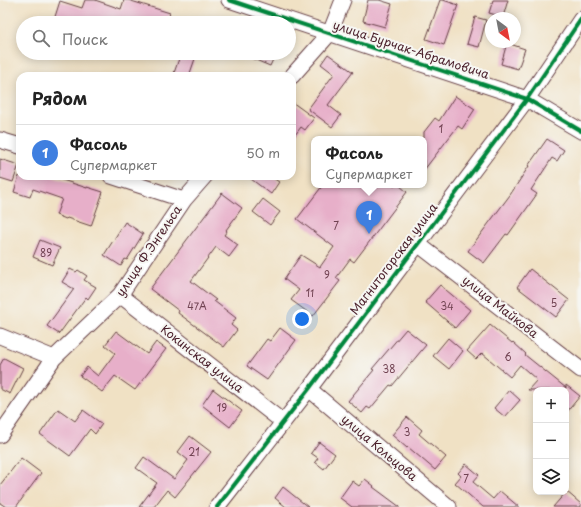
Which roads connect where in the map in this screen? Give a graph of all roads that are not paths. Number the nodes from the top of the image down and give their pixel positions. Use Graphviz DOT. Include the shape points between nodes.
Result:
graph roads {
  1 [pos="229,0"];
  2 [pos="343,0"];
  3 [pos="278,16"];
  4 [pos="581,19"];
  5 [pos="296,22"];
  6 [pos="330,33"];
  7 [pos="296,72"];
  8 [pos="527,99"];
  9 [pos="581,131"];
  10 [pos="0,140"];
  11 [pos="16,145"];
  12 [pos="123,180"];
  13 [pos="202,180"];
  14 [pos="184,200"];
  15 [pos="418,244"];
  16 [pos="120,296"];
  17 [pos="0,336"];
  18 [pos="54,358"];
  19 [pos="581,370"];
  20 [pos="308,389"];
  21 [pos="283,422"];
  22 [pos="0,435"];
  23 [pos="217,507"];
  24 [pos="449,507"];
  1 -- 3 [label="street, улица Бурчак-Абрамовича"];
  2 -- 6 [label="street"];
  4 -- 8 [label="street, Магнитогорская улица"];
  5 -- 6 [label="street, улица Бурчак-Абрамовича"];
  6 -- 7 [label="street"];
  6 -- 8 [label="street, улица Бурчак-Абрамовича"];
  8 -- 9 [label="street, улица Бурчак-Абрамовича"];
  8 -- 15 [label="street, Магнитогорская улица"];
  10 -- 11 [label="street"];
  12 -- 14 [label="street"];
  13 -- 14 [label="street, улица Ф.Энгельса"];
  14 -- 16 [label="street, улица Ф.Энгельса"];
  15 -- 19 [label="street, улица Майкова"];
  15 -- 20 [label="street, Магнитогорская улица"];
  16 -- 18 [label="street, улица Ф.Энгельса"];
  16 -- 21 [label="street, Кокинская улица"];
  17 -- 18 [label="street"];
  18 -- 22 [label="street, улица Ф.Энгельса"];
  20 -- 21 [label="street, Магнитогорская улица"];
  20 -- 24 [label="street, улица Кольцова"];
  21 -- 23 [label="street, Магнитогорская улица"];
}
